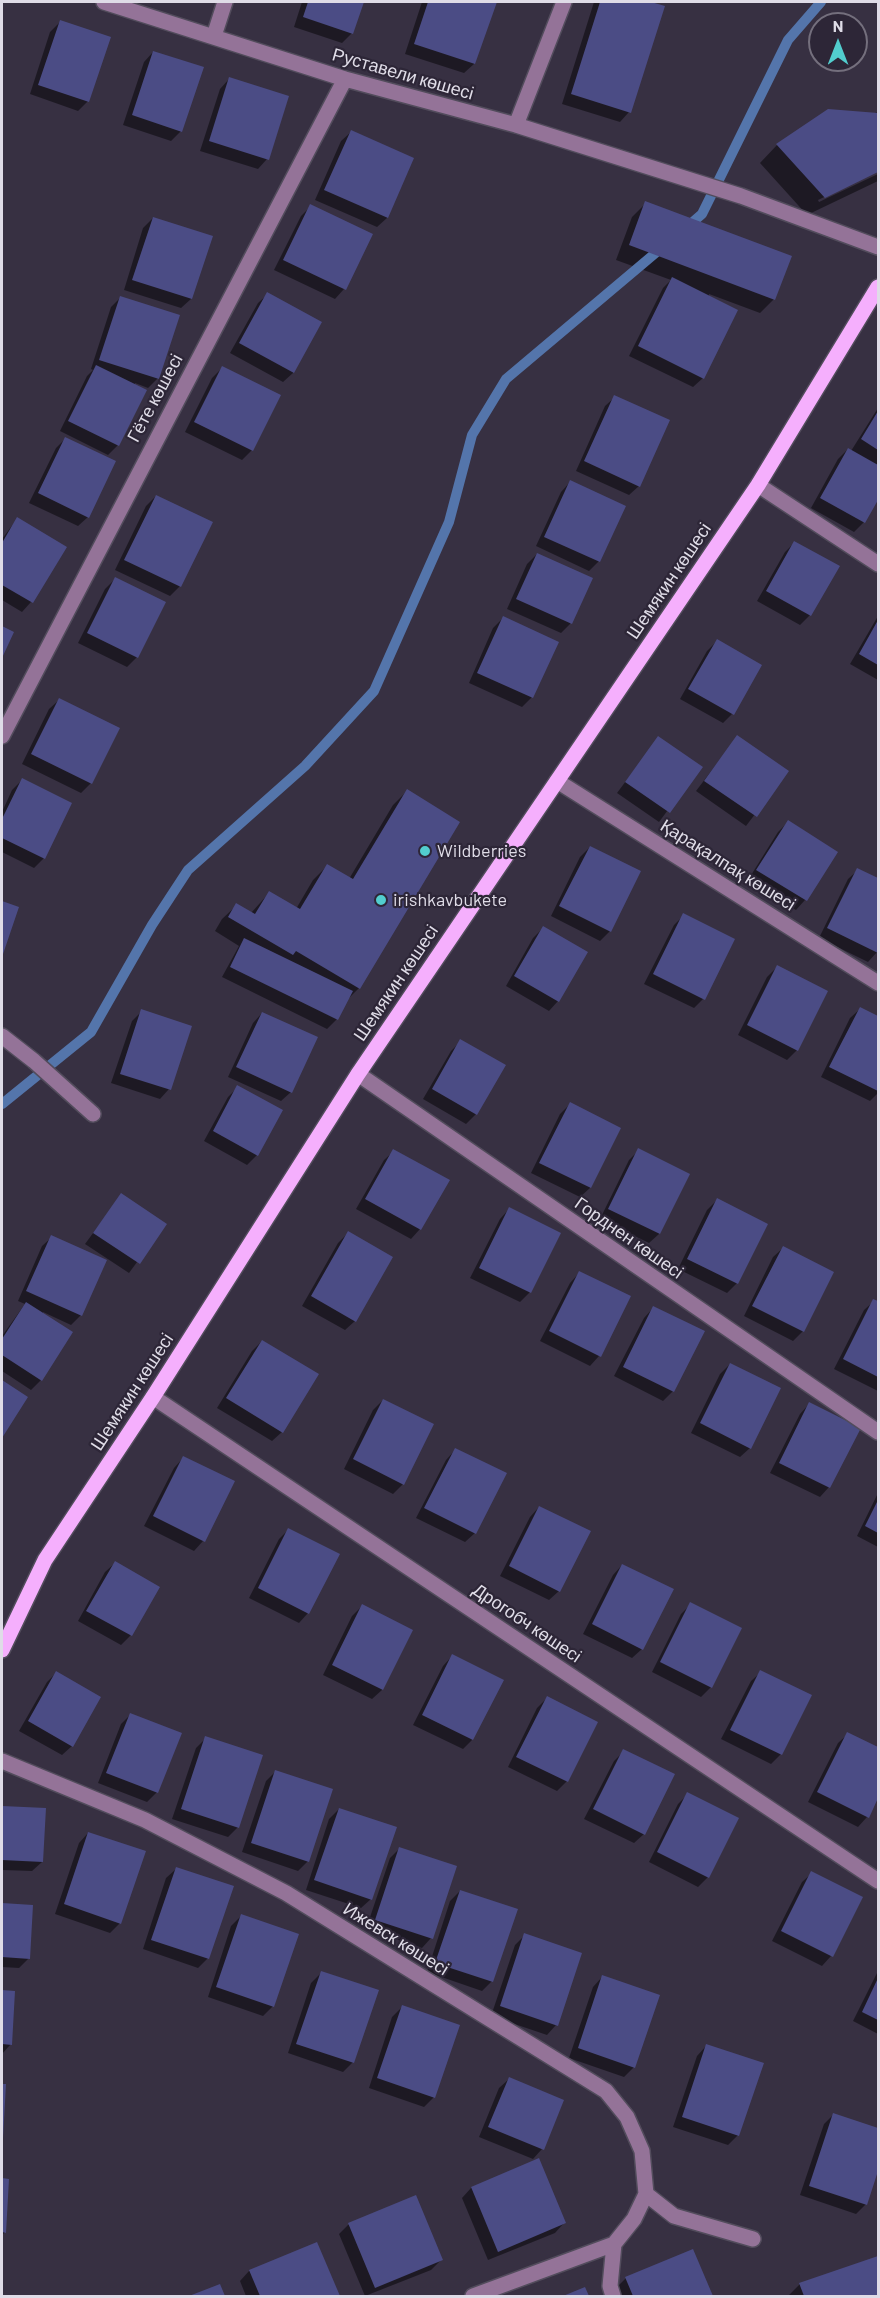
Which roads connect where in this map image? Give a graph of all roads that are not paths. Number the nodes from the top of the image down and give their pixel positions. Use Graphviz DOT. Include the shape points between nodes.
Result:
graph roads {
  1 [pos="104,2"];
  2 [pos="225,2"];
  3 [pos="564,2"];
  4 [pos="214,36"];
  5 [pos="345,79"];
  6 [pos="516,125"];
  7 [pos="879,247"];
  8 [pos="879,287"];
  9 [pos="758,485"];
  10 [pos="879,564"];
  11 [pos="2,736"];
  12 [pos="557,781"];
  13 [pos="879,983"];
  14 [pos="2,1036"];
  15 [pos="358,1074"];
  16 [pos="93,1114"];
  17 [pos="153,1397"];
  18 [pos="879,1432"];
  19 [pos="2,1650"];
  20 [pos="2,1761"];
  21 [pos="879,1881"];
  22 [pos="646,2194"];
  23 [pos="753,2239"];
  24 [pos="614,2244"];
  25 [pos="473,2296"];
  26 [pos="614,2296"];
  1 -- 4 [label="street, Руставели көшесі"];
  2 -- 4 [label="street"];
  3 -- 6 [label="street"];
  4 -- 5 [label="street, Руставели көшесі"];
  5 -- 6 [label="street, Руставели көшесі"];
  5 -- 11 [label="street, Гёте көшесі"];
  6 -- 7 [label="street, Руставели көшесі" via="741,196"];
  8 -- 9 [label="main road, Шемякин көшесі"];
  9 -- 10 [label="street"];
  9 -- 12 [label="main road, Шемякин көшесі"];
  12 -- 13 [label="street, Қарақалпақ көшесі"];
  12 -- 15 [label="main road, Шемякин көшесі"];
  14 -- 16 [label="street"];
  15 -- 17 [label="main road, Шемякин көшесі"];
  15 -- 18 [label="street, Горднен көшесі"];
  17 -- 19 [label="main road, Шемякин көшесі" via="45,1560"];
  17 -- 21 [label="street, Дрогобч көшесі"];
  20 -- 22 [label="street, Ижевск көшесі" via="145,1820 286,1893 606,2091 627,2117 642,2151"];
  22 -- 23 [label="street" via="674,2216"];
  22 -- 24 [label="street" via="634,2219"];
  24 -- 25 [label="street"];
  24 -- 26 [label="street" via="610,2286"];
}
